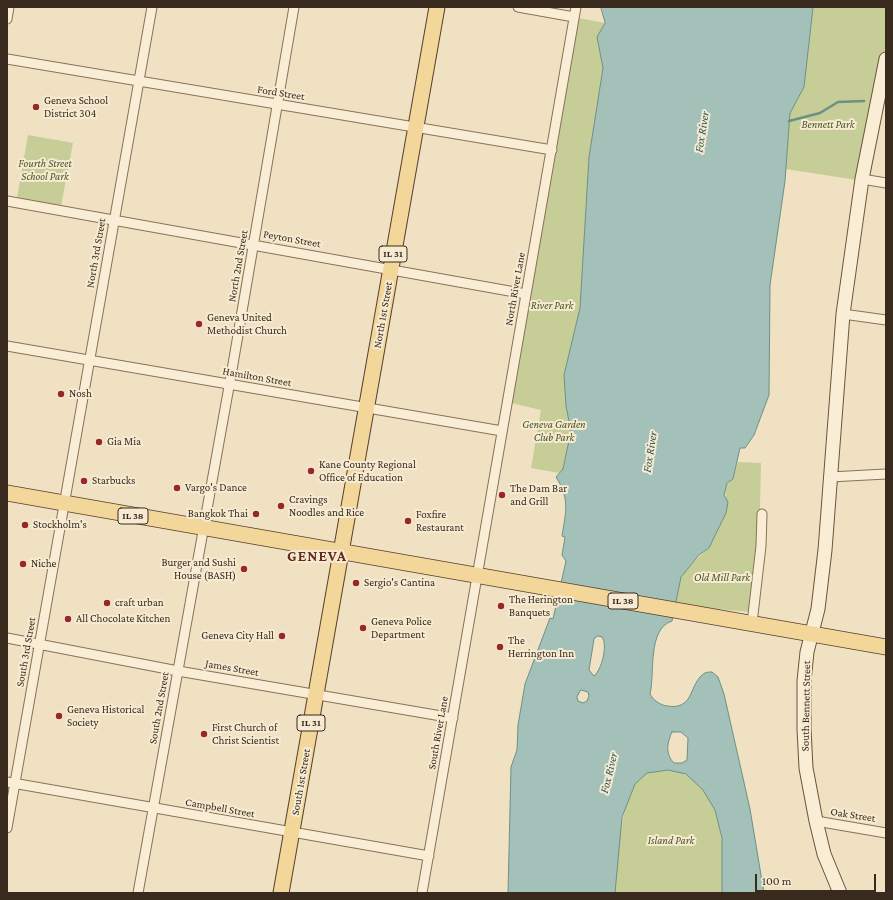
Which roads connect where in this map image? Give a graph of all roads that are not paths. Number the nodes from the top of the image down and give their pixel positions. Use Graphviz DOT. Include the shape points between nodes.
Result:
graph roads {
  1 [pos="9,7"];
  2 [pos="152,7"];
  3 [pos="294,7"];
  4 [pos="437,7"];
  5 [pos="518,7"];
  6 [pos="576,7"];
  7 [pos="574,18"];
  8 [pos="7,19"];
  9 [pos="7,59"];
  10 [pos="886,59"];
  11 [pos="138,82"];
  12 [pos="277,104"];
  13 [pos="415,129"];
  14 [pos="552,150"];
  15 [pos="862,179"];
  16 [pos="886,183"];
  17 [pos="7,202"];
  18 [pos="114,220"];
  19 [pos="254,245"];
  20 [pos="391,269"];
  21 [pos="526,294"];
  22 [pos="843,314"];
  23 [pos="886,320"];
  24 [pos="7,346"];
  25 [pos="89,360"];
  26 [pos="229,384"];
  27 [pos="366,408"];
  28 [pos="502,431"];
  29 [pos="886,474"];
  30 [pos="830,477"];
  31 [pos="7,493"];
  32 [pos="63,503"];
  33 [pos="762,514"];
  34 [pos="203,528"];
  35 [pos="340,552"];
  36 [pos="478,576"];
  37 [pos="752,623"];
  38 [pos="812,634"];
  39 [pos="7,638"];
  40 [pos="39,643"];
  41 [pos="886,647"];
  42 [pos="178,671"];
  43 [pos="316,695"];
  44 [pos="453,718"];
  45 [pos="11,783"];
  46 [pos="153,808"];
  47 [pos="816,821"];
  48 [pos="7,828"];
  49 [pos="292,833"];
  50 [pos="886,833"];
  51 [pos="429,856"];
  52 [pos="138,893"];
  53 [pos="281,893"];
  54 [pos="422,893"];
  55 [pos="840,893"];
  1 -- 8 [label="street"];
  2 -- 11 [label="street, North 3rd Street"];
  3 -- 12 [label="street, North 2nd Street"];
  4 -- 13 [label="main road, North 1st Street / IL 31"];
  5 -- 7 [label="street"];
  6 -- 7 [label="street, North River Lane"];
  7 -- 14 [label="street, North River Lane"];
  9 -- 11 [label="street, Ford Street"];
  10 -- 15 [label="main road, South Bennett Street"];
  11 -- 12 [label="street, Ford Street"];
  11 -- 18 [label="street, North 3rd Street"];
  12 -- 13 [label="street, Ford Street"];
  12 -- 19 [label="street, North 2nd Street"];
  13 -- 14 [label="street, Ford Street"];
  13 -- 20 [label="main road, North 1st Street / IL 31"];
  14 -- 21 [label="street, North River Lane"];
  15 -- 16 [label="street"];
  15 -- 22 [label="main road, South Bennett Street"];
  17 -- 18 [label="street, Peyton Street"];
  18 -- 19 [label="street, Peyton Street"];
  18 -- 25 [label="street, North 3rd Street"];
  19 -- 20 [label="street, Peyton Street"];
  19 -- 26 [label="street, North 2nd Street"];
  20 -- 21 [label="street, Peyton Street"];
  20 -- 27 [label="main road, North 1st Street / IL 31"];
  21 -- 28 [label="street, North River Lane"];
  22 -- 23 [label="street"];
  22 -- 30 [label="main road, South Bennett Street"];
  24 -- 25 [label="street, Hamilton Street"];
  25 -- 26 [label="street, Hamilton Street"];
  25 -- 32 [label="street, North 3rd Street"];
  26 -- 27 [label="street, Hamilton Street"];
  26 -- 34 [label="street, North 2nd Street"];
  27 -- 28 [label="street, Hamilton Street"];
  27 -- 35 [label="main road, North 1st Street / IL 31"];
  28 -- 36 [label="street, North River Lane"];
  29 -- 30 [label="street"];
  30 -- 38 [label="main road, South Bennett Street" via="825,550 818,609"];
  31 -- 32 [label="main road, IL 38"];
  32 -- 34 [label="main road, IL 38"];
  32 -- 40 [label="street, South 3rd Street"];
  33 -- 37 [label="street"];
  34 -- 35 [label="main road, IL 38"];
  34 -- 42 [label="street, South 2nd Street"];
  35 -- 36 [label="main road, IL 38"];
  35 -- 43 [label="main road, South 1st Street / IL 31"];
  36 -- 37 [label="main road, IL 38"];
  36 -- 44 [label="street, South River Lane"];
  37 -- 38 [label="main road, IL 38"];
  38 -- 41 [label="main road, IL 38"];
  38 -- 47 [label="main road, South Bennett Street" via="807,652 804,729 806,768"];
  39 -- 40 [label="street, James Street"];
  40 -- 42 [label="street, James Street"];
  40 -- 45 [label="street, South 3rd Street"];
  42 -- 43 [label="street, James Street"];
  42 -- 46 [label="street, South 2nd Street"];
  43 -- 44 [label="street, James Street"];
  43 -- 49 [label="main road, South 1st Street / IL 31"];
  44 -- 51 [label="street, South River Lane"];
  45 -- 46 [label="street, Campbell Street"];
  45 -- 48 [label="street, South 3rd Street"];
  46 -- 49 [label="street, Campbell Street"];
  46 -- 52 [label="street, South 2nd Street"];
  47 -- 50 [label="street, Oak Street"];
  47 -- 55 [label="main road, South Bennett Street" via="824,854"];
  49 -- 51 [label="street, Campbell Street"];
  49 -- 53 [label="main road, South 1st Street / IL 31"];
  51 -- 54 [label="street, South River Lane"];
}
